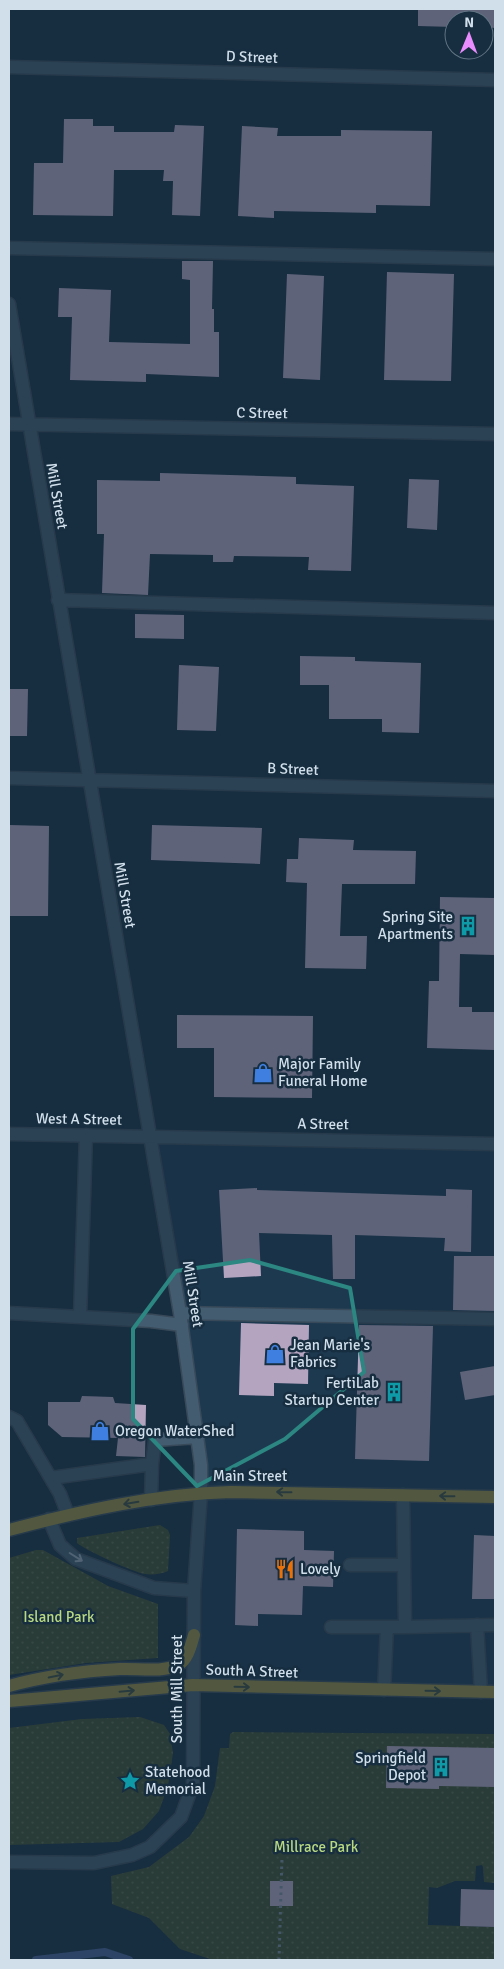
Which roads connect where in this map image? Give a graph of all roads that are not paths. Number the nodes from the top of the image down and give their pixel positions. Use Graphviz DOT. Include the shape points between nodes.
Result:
graph roads {
  1 [pos="9,67"];
  2 [pos="495,80"];
  3 [pos="9,248"];
  4 [pos="495,259"];
  5 [pos="9,304"];
  6 [pos="9,424"];
  7 [pos="28,425"];
  8 [pos="495,434"];
  9 [pos="58,600"];
  10 [pos="495,613"];
  11 [pos="9,778"];
  12 [pos="89,780"];
  13 [pos="495,791"];
  14 [pos="9,1134"];
  15 [pos="86,1135"];
  16 [pos="150,1136"];
  17 [pos="495,1144"];
  18 [pos="9,1313"];
  19 [pos="80,1317"];
  20 [pos="181,1319"];
  21 [pos="495,1319"];
  22 [pos="9,1417"];
  23 [pos="198,1437"];
  24 [pos="152,1464"];
  25 [pos="51,1478"];
  26 [pos="201,1493"];
  27 [pos="403,1495"];
  28 [pos="495,1497"];
  29 [pos="151,1500"];
  30 [pos="68,1515"];
  31 [pos="49,1519"];
  32 [pos="9,1530"];
  33 [pos="403,1565"];
  34 [pos="350,1566"];
  35 [pos="194,1592"];
  36 [pos="495,1625"];
  37 [pos="478,1626"];
  38 [pos="331,1627"];
  39 [pos="387,1627"];
  40 [pos="405,1627"];
  41 [pos="194,1635"];
  42 [pos="9,1686"];
  43 [pos="193,1686"];
  44 [pos="384,1690"];
  45 [pos="481,1692"];
  46 [pos="495,1692"];
  47 [pos="9,1701"];
  48 [pos="9,1862"];
  1 -- 2 [label="street, D Street"];
  3 -- 4 [label="street"];
  5 -- 7 [label="street, Mill Street"];
  6 -- 7 [label="street, C Street"];
  7 -- 8 [label="street, C Street"];
  7 -- 9 [label="street, Mill Street"];
  9 -- 10 [label="street"];
  9 -- 12 [label="street, Mill Street"];
  11 -- 12 [label="street, B Street"];
  12 -- 13 [label="street, B Street"];
  12 -- 16 [label="street, Mill Street"];
  14 -- 15 [label="street, West A Street"];
  15 -- 16 [label="street, West A Street"];
  15 -- 19 [label="street"];
  16 -- 17 [label="street, A Street"];
  16 -- 20 [label="street, Mill Street"];
  18 -- 19 [label="street"];
  19 -- 20 [label="street" via="150,1321"];
  20 -- 21 [label="street"];
  20 -- 23 [label="street, Mill Street"];
  22 -- 25 [label="street" via="17,1421"];
  23 -- 24 [label="street" via="156,1440"];
  23 -- 26 [label="street, Mill Street"];
  24 -- 25 [label="street"];
  24 -- 29 [label="street"];
  25 -- 30 [label="street"];
  27 -- 26 [label="main road, Main Street, one-way"];
  26 -- 29 [label="main road, Main Street"];
  26 -- 35 [label="street, South Mill Street"];
  28 -- 27 [label="main road, Main Street, one-way"];
  27 -- 33 [label="street"];
  29 -- 30 [label="main road, Main Street, one-way"];
  30 -- 31 [label="main road, Main Street"];
  31 -- 32 [label="main road, Main Street"];
  31 -- 35 [label="street, one-way" via="60,1545 76,1559 154,1588"];
  33 -- 34 [label="street"];
  33 -- 40 [label="street"];
  35 -- 41 [label="street, South Mill Street"];
  36 -- 37 [label="street"];
  37 -- 40 [label="street"];
  37 -- 45 [label="street"];
  38 -- 39 [label="street"];
  39 -- 40 [label="street"];
  39 -- 44 [label="street"];
  42 -- 41 [label="main road, one-way" via="67,1674 178,1665 186,1657"];
  41 -- 43 [label="street, South Mill Street"];
  43 -- 44 [label="main road, South A Street, one-way"];
  47 -- 43 [label="main road, South A Street, one-way"];
  43 -- 48 [label="street, South Mill Street" via="192,1784 181,1817 150,1847 132,1855 94,1863"];
  44 -- 45 [label="main road, South A Street, one-way"];
  45 -- 46 [label="main road, South A Street"];
}
